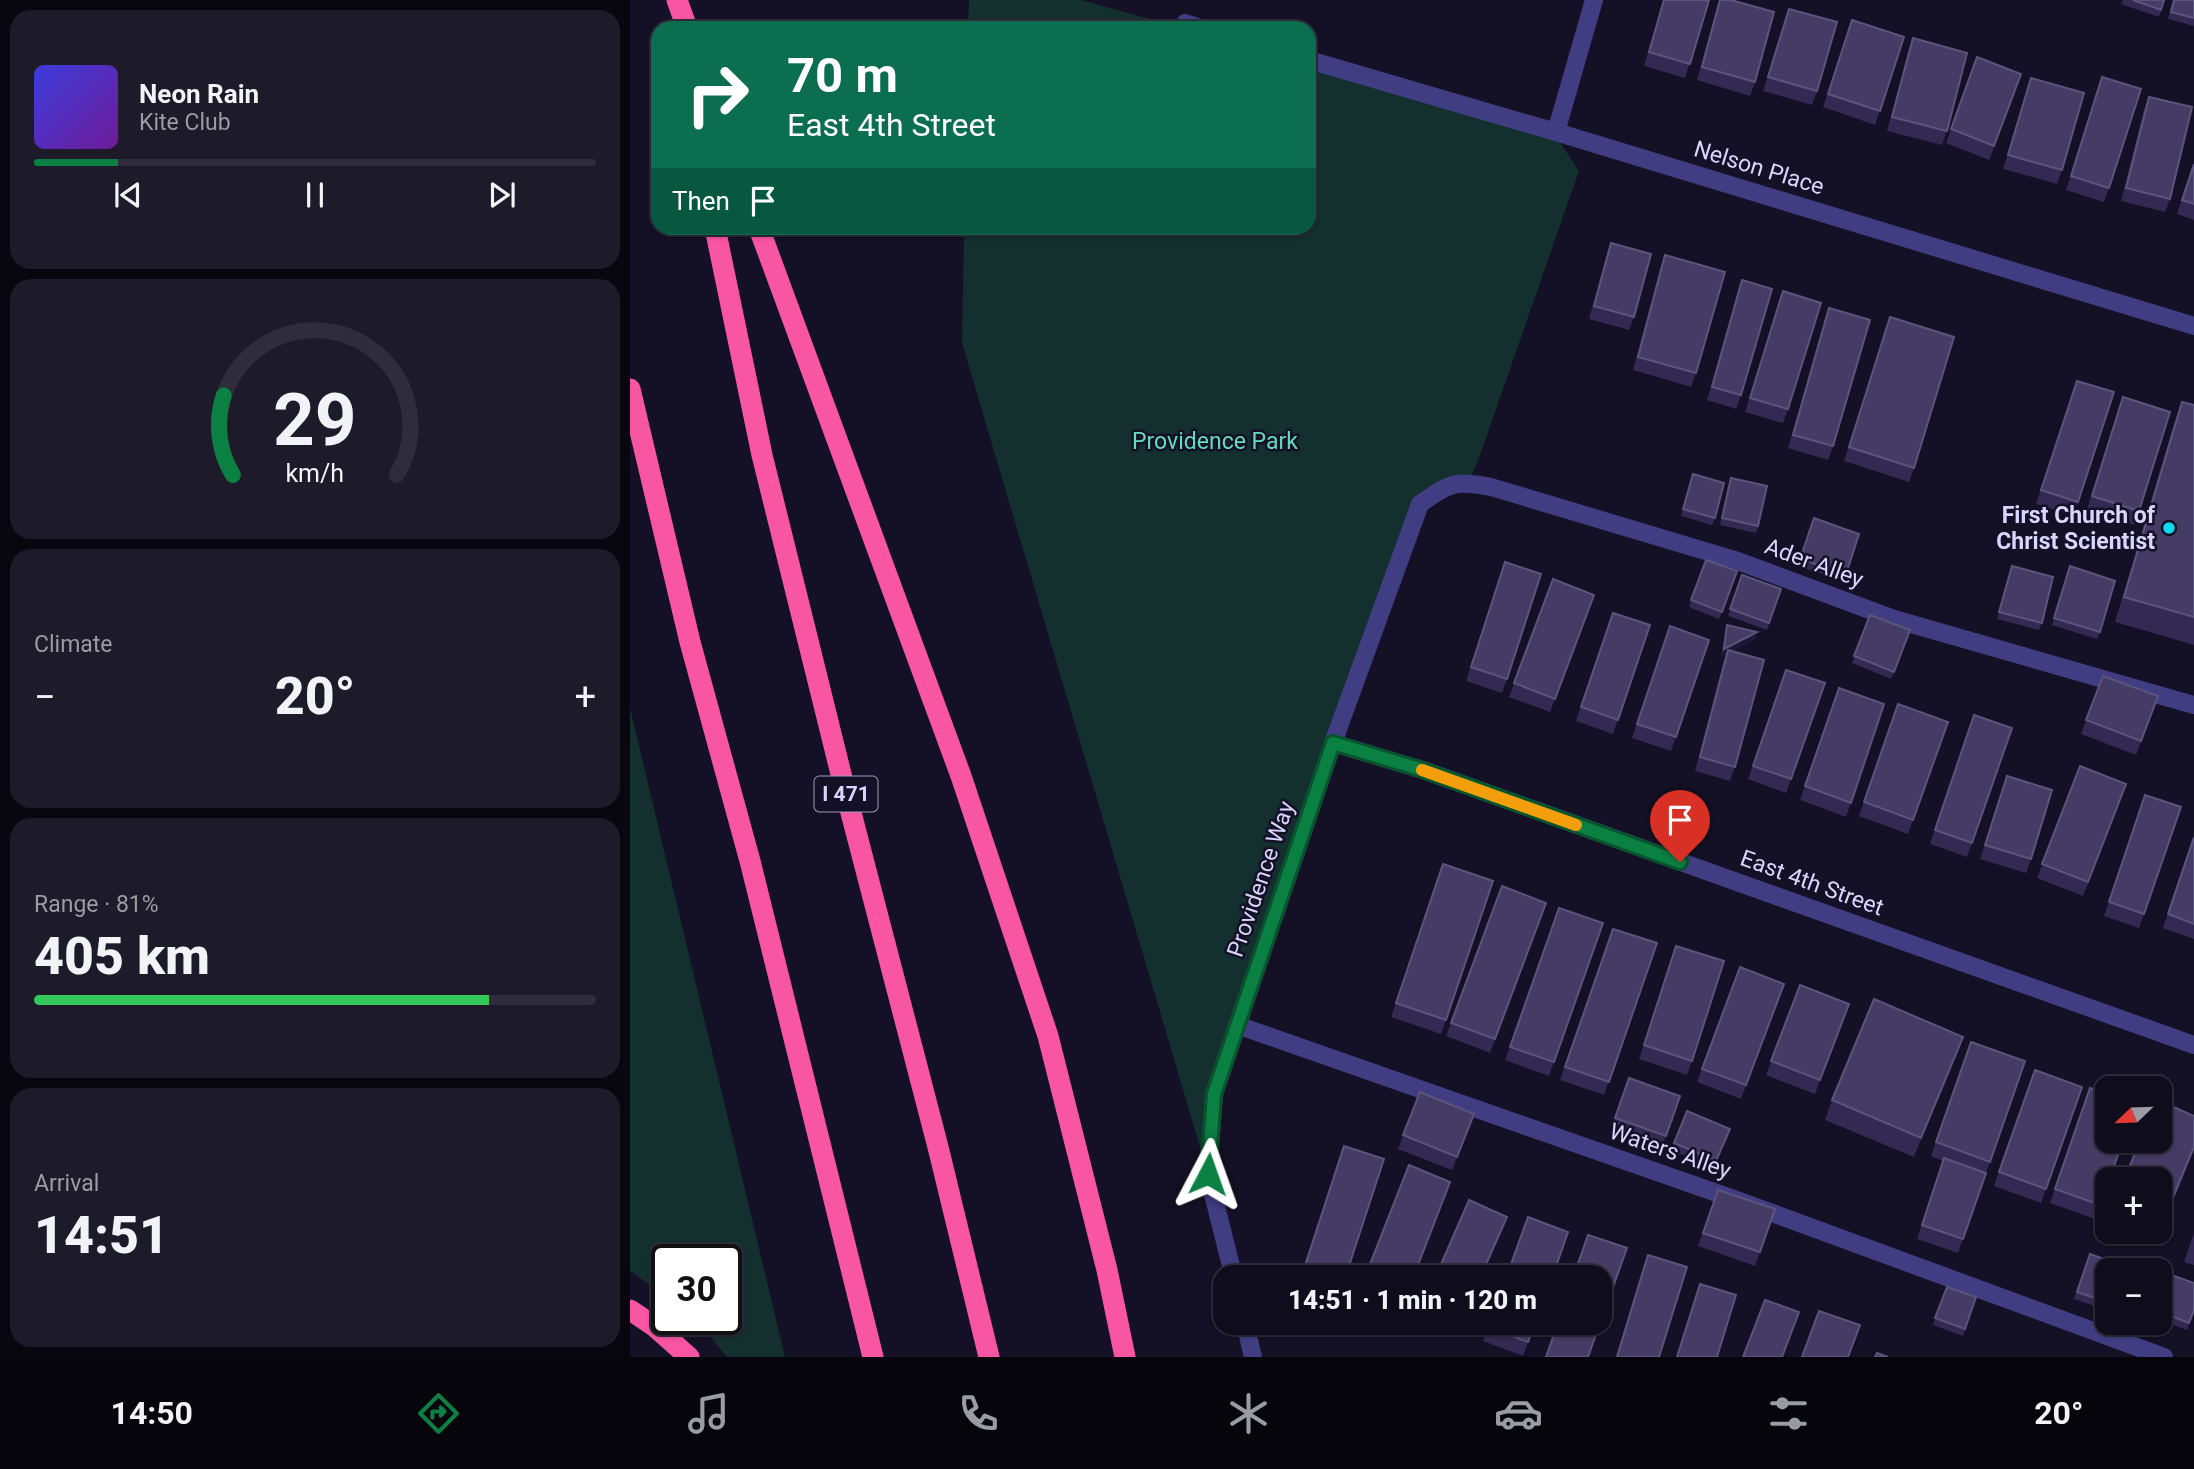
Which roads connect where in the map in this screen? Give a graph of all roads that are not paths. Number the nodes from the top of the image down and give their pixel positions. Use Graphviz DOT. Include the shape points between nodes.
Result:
graph roads {
  1 [pos="671,0"];
  2 [pos="677,0"];
  3 [pos="1594,0"];
  4 [pos="675,21"];
  5 [pos="684,21"];
  6 [pos="1316,62"];
  7 [pos="1556,132"];
  8 [pos="716,235"];
  9 [pos="763,235"];
  10 [pos="2194,326"];
  11 [pos="630,389"];
  12 [pos="1420,504"];
  13 [pos="2194,705"];
  14 [pos="1333,743"];
  15 [pos="1237,1025"];
  16 [pos="2194,1045"];
  17 [pos="1231,1265"];
  18 [pos="630,1310"];
  19 [pos="1248,1335"];
  20 [pos="689,1357"];
  21 [pos="873,1357"];
  22 [pos="989,1357"];
  23 [pos="1125,1357"];
  24 [pos="1253,1357"];
  25 [pos="2164,1357"];
  1 -- 4 [label="highway"];
  2 -- 5 [label="highway"];
  3 -- 7 [label="street"];
  6 -- 7 [label="street, Nelson Place"];
  7 -- 10 [label="street, Nelson Place"];
  8 -- 22 [label="highway, I 471" via="762,455"];
  9 -- 23 [label="highway" via="961,776 1048,1036"];
  11 -- 21 [label="highway"];
  12 -- 13 [label="street, Ader Alley" via="1453,484 1491,488 1735,560 1894,619"];
  12 -- 14 [label="street, Providence Way"];
  14 -- 15 [label="street, Providence Way"];
  14 -- 16 [label="street, East 4th Street" via="1436,775"];
  15 -- 17 [label="street, Providence Way" via="1214,1094 1208,1174"];
  15 -- 25 [label="street, Waters Alley" via="1734,1199"];
  18 -- 20 [label="highway"];
  19 -- 24 [label="street"];
}
